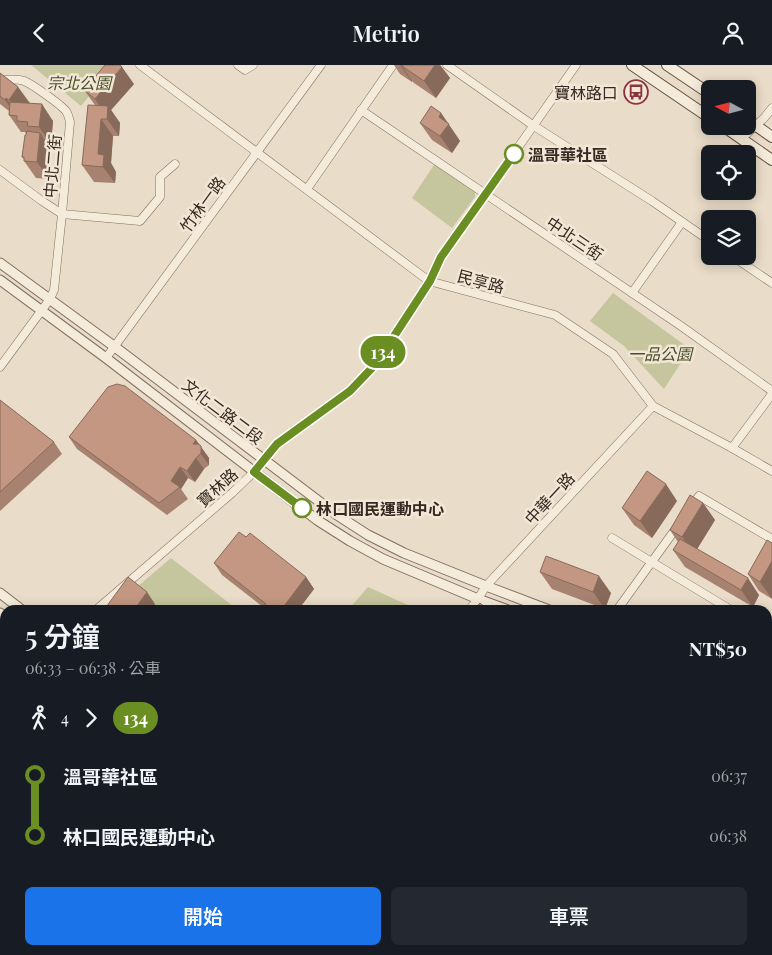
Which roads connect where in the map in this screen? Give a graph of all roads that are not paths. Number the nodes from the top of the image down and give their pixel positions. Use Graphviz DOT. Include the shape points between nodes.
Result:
graph roads {
  1 [pos="140,65"];
  2 [pos="238,65"];
  3 [pos="253,65"];
  4 [pos="321,65"];
  5 [pos="392,65"];
  6 [pos="447,65"];
  7 [pos="576,65"];
  8 [pos="632,65"];
  9 [pos="667,65"];
  10 [pos="0,80"];
  11 [pos="701,88"];
  12 [pos="772,107"];
  13 [pos="361,110"];
  14 [pos="701,112"];
  15 [pos="756,121"];
  16 [pos="534,126"];
  17 [pos="756,126"];
  18 [pos="735,135"];
  19 [pos="744,135"];
  20 [pos="772,137"];
  21 [pos="741,139"];
  22 [pos="257,153"];
  23 [pos="772,160"];
  24 [pos="175,164"];
  25 [pos="0,170"];
  26 [pos="307,189"];
  27 [pos="486,194"];
  28 [pos="62,214"];
  29 [pos="682,222"];
  30 [pos="701,235"];
  31 [pos="0,263"];
  32 [pos="745,265"];
  33 [pos="0,280"];
  34 [pos="430,281"];
  35 [pos="772,283"];
  36 [pos="632,293"];
  37 [pos="50,299"];
  38 [pos="42,310"];
  39 [pos="115,347"];
  40 [pos="106,358"];
  41 [pos="0,367"];
  42 [pos="772,393"];
  43 [pos="653,406"];
  44 [pos="732,448"];
  45 [pos="264,461"];
  46 [pos="772,471"];
  47 [pos="254,472"];
  48 [pos="689,511"];
  49 [pos="683,518"];
  50 [pos="612,539"];
  51 [pos="772,539"];
  52 [pos="651,563"];
  53 [pos="486,586"];
  54 [pos="478,599"];
  55 [pos="102,605"];
  56 [pos="473,605"];
  57 [pos="494,605"];
  58 [pos="536,605"];
  59 [pos="621,605"];
  60 [pos="722,605"];
  1 -- 22 [label="street, 民享路"];
  2 -- 3 [label="street" via="245,70"];
  4 -- 22 [label="street, 竹林一路"];
  5 -- 13 [label="street"];
  6 -- 16 [label="street"];
  7 -- 16 [label="street, 寶林路"];
  8 -- 14 [label="main road"];
  9 -- 11 [label="main road"];
  10 -- 28 [label="street, 中北二街" via="24,81 67,112 70,122"];
  12 -- 15 [label="street" via="764,118"];
  13 -- 26 [label="street"];
  13 -- 27 [label="street, 中北三街"];
  16 -- 27 [label="street, 寶林路"];
  16 -- 29 [label="street"];
  17 -- 20 [label="main road"];
  18 -- 21 [label="main road"];
  19 -- 21 [label="street"];
  21 -- 23 [label="main road"];
  22 -- 26 [label="street, 民享路"];
  22 -- 39 [label="street, 竹林一路"];
  24 -- 28 [label="street" via="160,177 160,197 140,221"];
  25 -- 28 [label="street"];
  26 -- 34 [label="street, 民享路"];
  27 -- 34 [label="street, 寶林路" via="441,257"];
  27 -- 36 [label="street, 中北三街"];
  28 -- 37 [label="street, 中北二街" via="54,290"];
  29 -- 30 [label="street"];
  29 -- 36 [label="street"];
  31 -- 37 [label="street, 文化二路二段"];
  32 -- 35 [label="street"];
  33 -- 38 [label="street, 文化二路二段"];
  34 -- 43 [label="street, 民享路" via="555,315 613,354"];
  34 -- 45 [label="street, 寶林路" via="372,368 350,391 277,444"];
  36 -- 42 [label="street, 中北三街"];
  37 -- 38 [label="street"];
  37 -- 39 [label="street, 文化二路二段"];
  38 -- 40 [label="street, 文化二路二段"];
  38 -- 41 [label="street"];
  39 -- 40 [label="street, 竹林一路"];
  39 -- 45 [label="street, 文化二路二段"];
  40 -- 47 [label="street, 文化二路二段"];
  42 -- 44 [label="street"];
  43 -- 44 [label="street, 民享路"];
  43 -- 53 [label="street, 中華一路"];
  44 -- 46 [label="street, 民享路"];
  45 -- 47 [label="street, 寶林路"];
  45 -- 53 [label="street, 文化二路二段" via="368,535"];
  47 -- 54 [label="street, 文化二路二段" via="350,541 383,559"];
  47 -- 55 [label="street, 寶林路"];
  48 -- 51 [label="street" via="699,496"];
  49 -- 52 [label="street"];
  50 -- 52 [label="street"];
  52 -- 59 [label="street"];
  52 -- 60 [label="street"];
  53 -- 54 [label="street, 中華一路"];
  53 -- 58 [label="street, 文化二路二段"];
  54 -- 56 [label="street, 中華一路"];
  54 -- 57 [label="street, 文化二路二段"];
}
